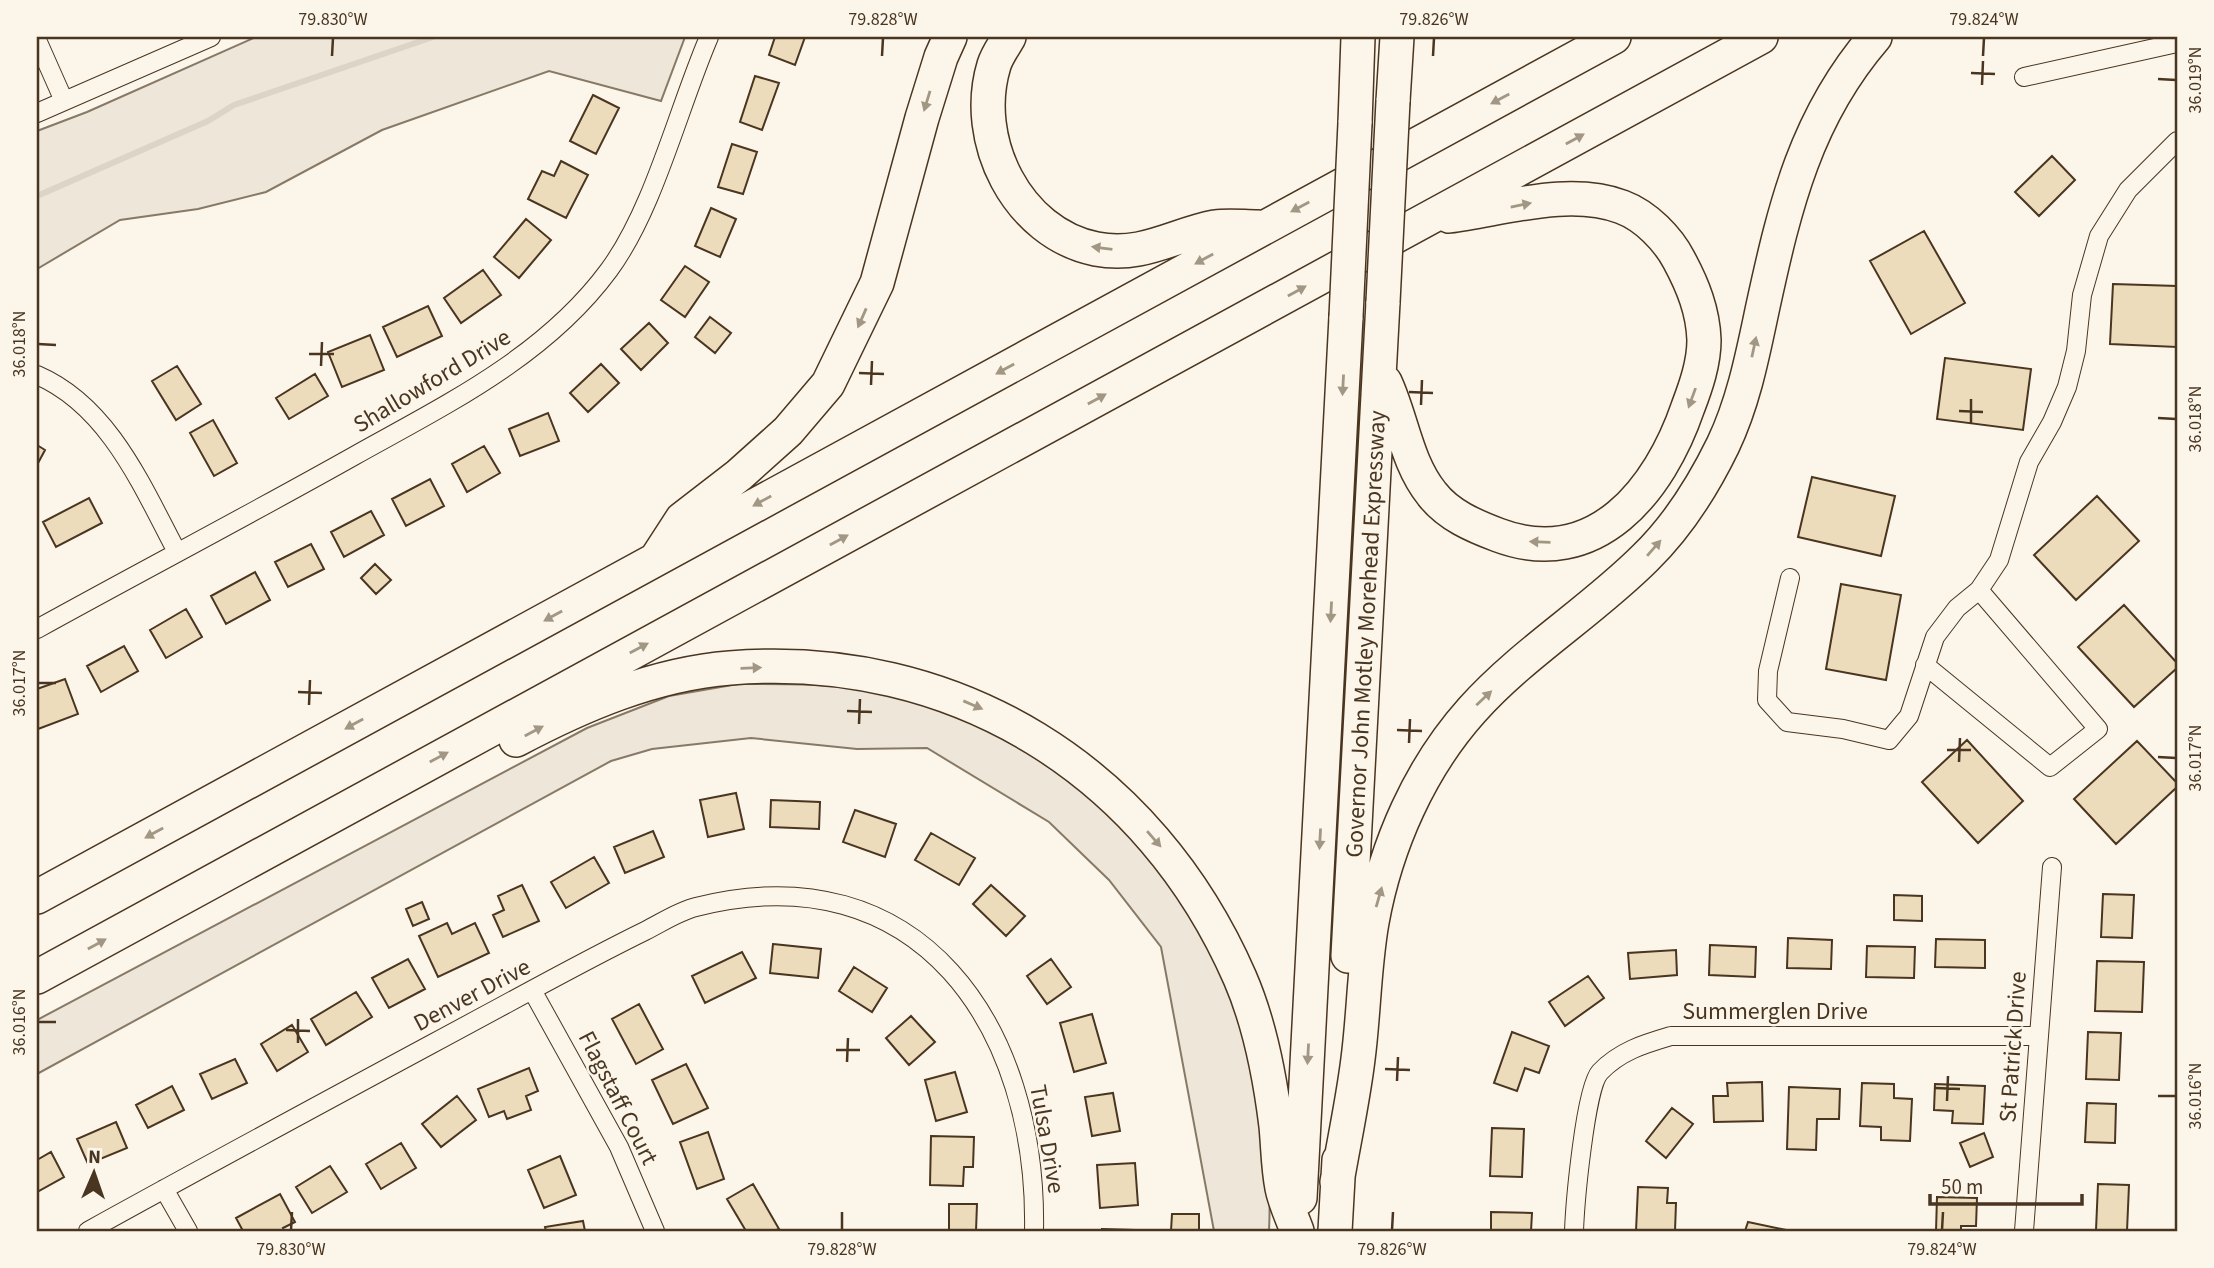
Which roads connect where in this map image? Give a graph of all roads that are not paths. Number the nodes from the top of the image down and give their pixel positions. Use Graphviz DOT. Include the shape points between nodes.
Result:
graph roads {
  1 [pos="211,37"];
  2 [pos="709,37"];
  3 [pos="950,37"];
  4 [pos="1009,37"];
  5 [pos="1336,37"];
  6 [pos="1358,37"];
  7 [pos="1397,37"];
  8 [pos="1614,37"];
  9 [pos="1761,37"];
  10 [pos="1875,37"];
  11 [pos="37,40"];
  12 [pos="2177,43"];
  13 [pos="1586,46"];
  14 [pos="1357,76"];
  15 [pos="2024,77"];
  16 [pos="64,101"];
  17 [pos="37,113"];
  18 [pos="2177,141"];
  19 [pos="1430,219"];
  20 [pos="1264,227"];
  21 [pos="1379,369"];
  22 [pos="37,376"];
  23 [pos="177,552"];
  24 [pos="656,559"];
  25 [pos="1790,578"];
  26 [pos="1979,590"];
  27 [pos="37,629"];
  28 [pos="1925,665"];
  29 [pos="314,824"];
  30 [pos="2052,867"];
  31 [pos="37,897"];
  32 [pos="900,930"];
  33 [pos="37,977"];
  34 [pos="532,990"];
  35 [pos="2039,1036"];
  36 [pos="1338,1182"];
  37 [pos="164,1189"];
  38 [pos="88,1231"];
  39 [pos="188,1231"];
  40 [pos="655,1231"];
  41 [pos="1034,1231"];
  42 [pos="1298,1231"];
  43 [pos="1335,1231"];
  44 [pos="1574,1231"];
  45 [pos="2024,1231"];
  1 -- 16 [label="street"];
  2 -- 23 [label="street, Shallowford Drive" via="639,218 609,271 565,318 521,359"];
  3 -- 24 [label="highway, one-way" via="877,283 828,384 789,431 682,519"];
  20 -- 4 [label="highway, one-way" via="1216,227 1144,250 1096,249 1054,233 1024,205 1001,172 988,116 994,65"];
  5 -- 14 [label="highway"];
  6 -- 14 [label="highway, Governor John Motley Morehead Expressway"];
  7 -- 21 [label="highway, Governor John Motley Morehead Expressway, bridge"];
  8 -- 13 [label="highway"];
  19 -- 9 [label="highway, one-way"];
  36 -- 10 [label="highway, one-way" via="1358,1060 1373,919 1406,812 1449,738 1473,708 1646,558 1703,483 1741,402 1782,218 1799,164 1825,105"];
  11 -- 16 [label="street"];
  12 -- 15 [label="street"];
  13 -- 20 [label="highway, one-way"];
  14 -- 42 [label="highway, Governor John Motley Morehead Expressway, one-way, bridge"];
  16 -- 17 [label="street"];
  18 -- 26 [label="street" via="2128,190 2099,236 2082,295 2067,387 2029,462 1999,560"];
  19 -- 21 [label="highway, one-way" via="1549,200 1588,200 1623,207 1650,224 1673,247 1699,299 1704,341 1698,381 1655,480 1626,511 1598,531 1564,543 1513,541 1467,524 1432,494 1405,444 1399,411"];
  29 -- 19 [label="highway, one-way"];
  20 -- 24 [label="highway, one-way"];
  21 -- 36 [label="highway, Governor John Motley Morehead Expressway"];
  22 -- 23 [label="street" via="54,383 97,417 140,481"];
  23 -- 27 [label="street, Shallowford Drive"];
  24 -- 31 [label="highway, one-way"];
  25 -- 28 [label="street" via="1768,671 1767,700 1787,722 1889,740 1909,716"];
  26 -- 28 [label="street" via="1957,608 1935,637"];
  26 -- 28 [label="street" via="2098,729 2050,767"];
  33 -- 29 [label="highway, one-way"];
  29 -- 42 [label="highway, one-way" via="419,793 597,701 690,675 728,668 825,668 875,675 954,697 999,716 1076,765 1140,824 1199,900 1241,980 1254,1020 1266,1065 1282,1189"];
  30 -- 35 [label="street, St Patrick Drive"];
  32 -- 34 [label="street, Denver Drive" via="850,907 794,896 693,907"];
  32 -- 41 [label="street, Tulsa Drive" via="948,965 982,1010 1004,1054 1022,1107 1035,1193"];
  34 -- 37 [label="street, Denver Drive"];
  34 -- 40 [label="street, Flagstaff Court" via="619,1147"];
  35 -- 44 [label="street, Summerglen Drive" via="1671,1036 1627,1050 1598,1074 1584,1133"];
  35 -- 45 [label="street, St Patrick Drive"];
  36 -- 43 [label="highway, Governor John Motley Morehead Expressway"];
  37 -- 38 [label="street, Denver Drive"];
  37 -- 39 [label="street"];
}
